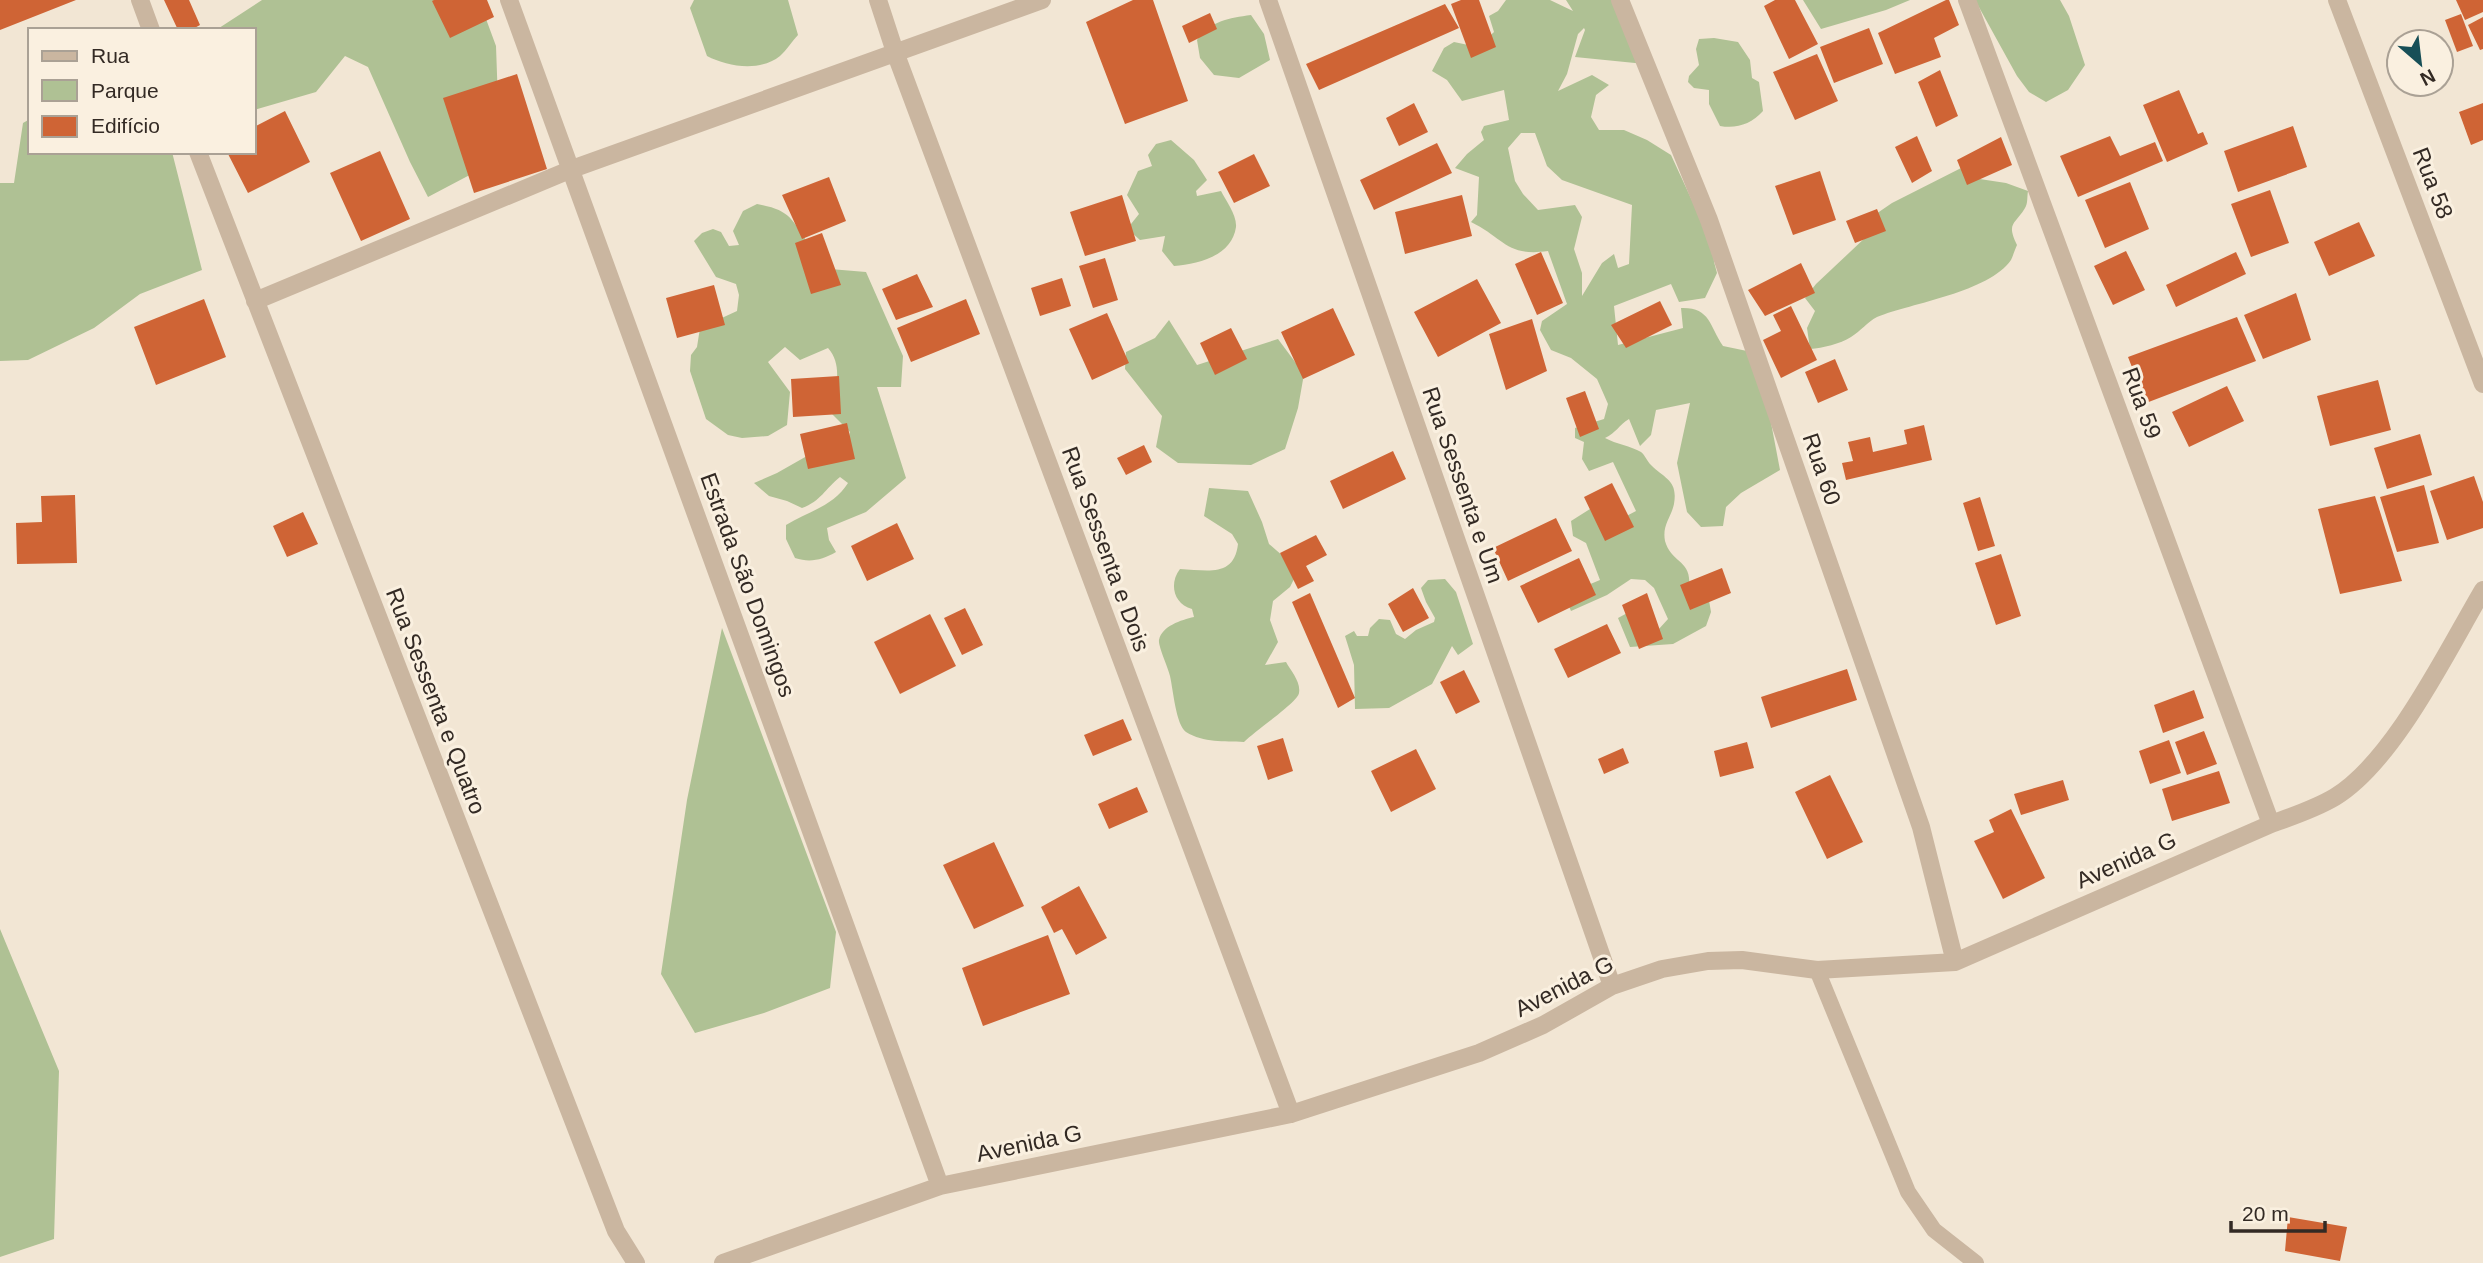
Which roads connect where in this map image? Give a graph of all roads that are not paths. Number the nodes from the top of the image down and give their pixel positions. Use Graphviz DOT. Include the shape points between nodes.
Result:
graph roads {
  1 [pos="140,0"];
  2 [pos="509,0"];
  3 [pos="878,0"];
  4 [pos="1042,0"];
  5 [pos="1268,0"];
  6 [pos="1620,0"];
  7 [pos="1967,0"];
  8 [pos="2337,0"];
  9 [pos="151,28"];
  10 [pos="895,52"];
  11 [pos="199,154"];
  12 [pos="572,169"];
  13 [pos="255,301"];
  14 [pos="2483,384"];
  15 [pos="2483,590"];
  16 [pos="2271,824"];
  17 [pos="1955,962"];
  18 [pos="1817,970"];
  19 [pos="1612,986"];
  20 [pos="1291,1114"];
  21 [pos="940,1186"];
  22 [pos="636,1263"];
  23 [pos="723,1263"];
  24 [pos="1976,1263"];
  1 -- 9 [label="street"];
  2 -- 12 [label="street, Estrada São Domingos"];
  3 -- 10 [label="street, Rua Sessenta e Dois"];
  4 -- 10 [label="street"];
  5 -- 19 [label="street, Rua Sessenta e Um"];
  6 -- 17 [label="street, Rua 60" via="1709,220 1917,813"];
  7 -- 16 [label="street, Rua 59"];
  8 -- 14 [label="street, Rua 58"];
  10 -- 12 [label="street"];
  10 -- 20 [label="street, Rua Sessenta e Dois"];
  11 -- 13 [label="street, Rua Sessenta e Quatro"];
  12 -- 13 [label="street"];
  12 -- 21 [label="street, Estrada São Domingos"];
  13 -- 22 [label="street, Rua Sessenta e Quatro" via="616,1231"];
  15 -- 16 [label="street, Avenida G" via="2398,732 2356,782 2308,811"];
  16 -- 17 [label="street, Avenida G"];
  17 -- 18 [label="street, Avenida G"];
  18 -- 19 [label="street, Avenida G" via="1742,960 1707,961 1662,968"];
  18 -- 24 [label="lane" via="1908,1192 1934,1230"];
  19 -- 20 [label="street, Avenida G" via="1544,1025 1479,1053"];
  20 -- 21 [label="street, Avenida G"];
  21 -- 23 [label="street, Avenida G"];
}
